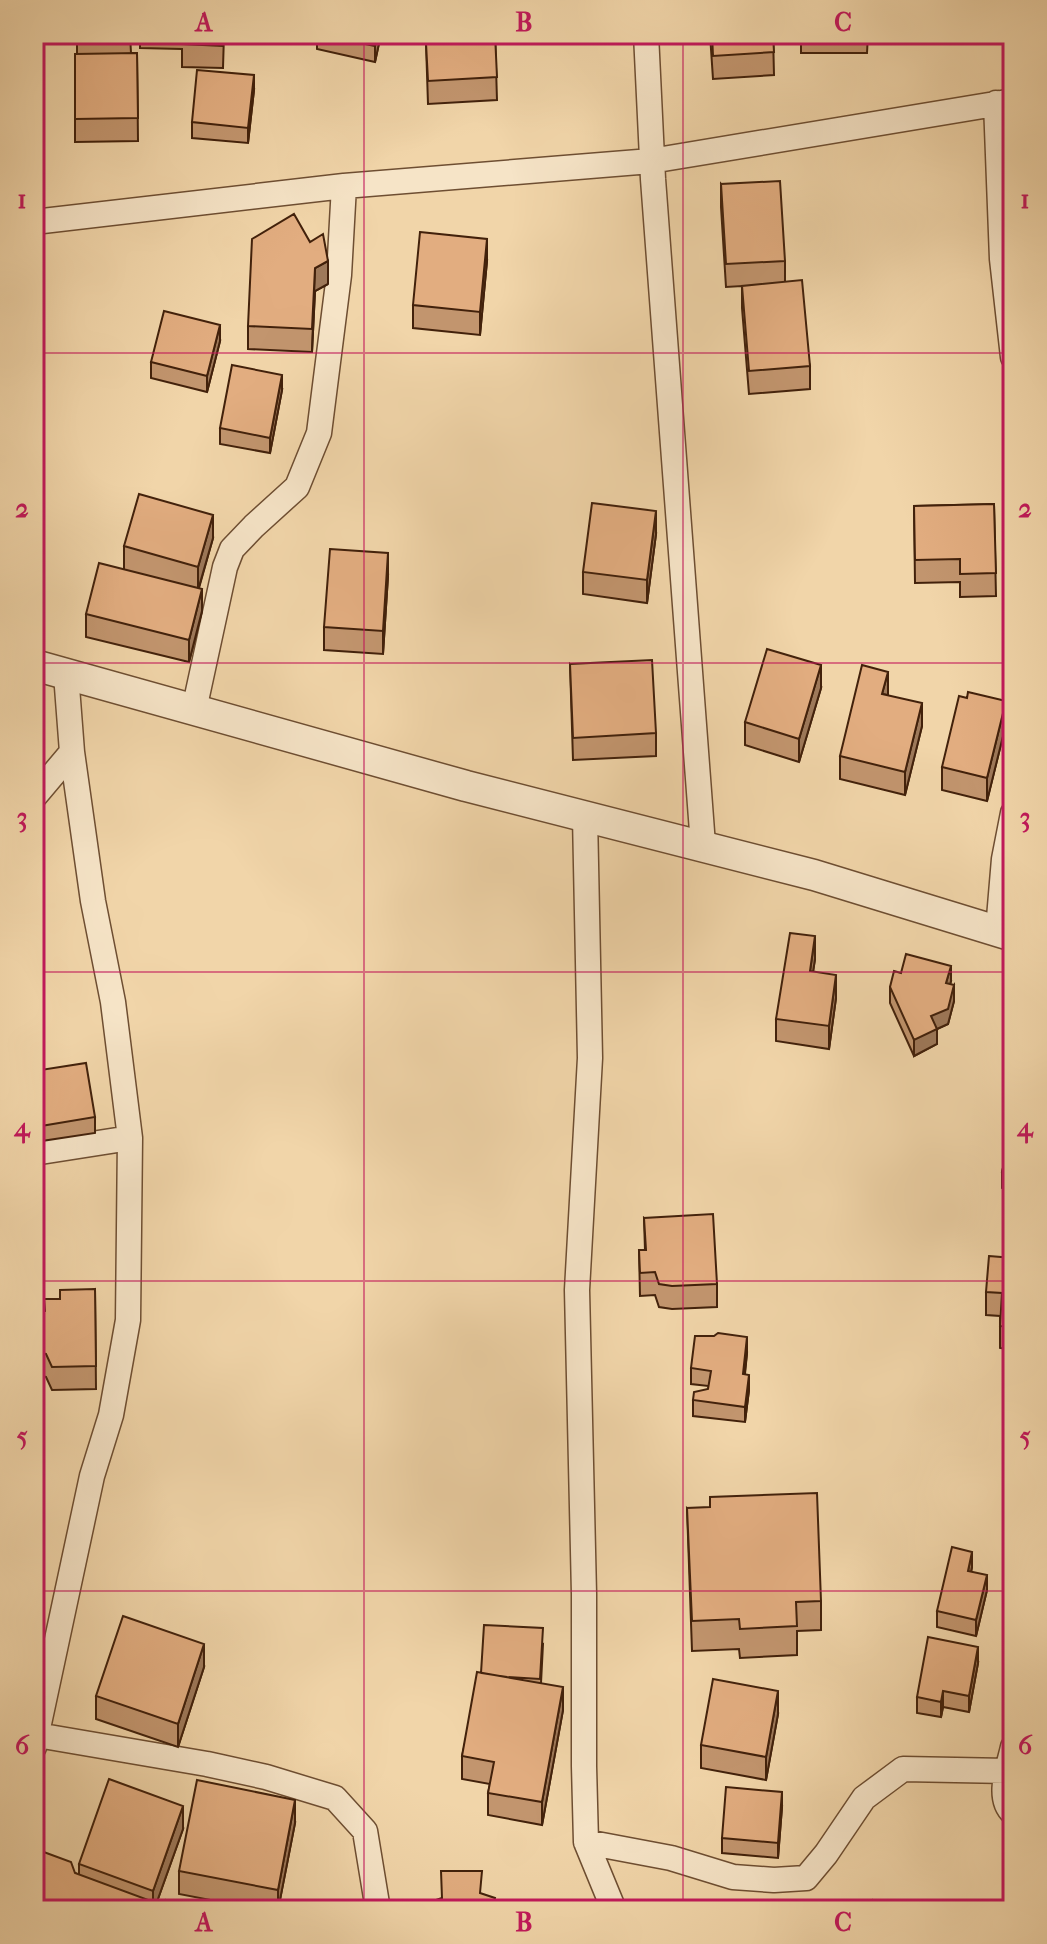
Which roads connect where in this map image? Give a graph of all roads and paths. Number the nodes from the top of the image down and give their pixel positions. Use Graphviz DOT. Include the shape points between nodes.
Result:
graph roads {
  1 [pos="646,34"];
  2 [pos="1005,102"];
  3 [pos="651,161"];
  4 [pos="344,186"];
  5 [pos="34,222"];
  6 [pos="1013,357"];
  7 [pos="34,665"];
  8 [pos="66,674"];
  9 [pos="194,710"];
  10 [pos="72,752"];
  11 [pos="34,797"];
  12 [pos="1013,813"];
  13 [pos="585,816"];
  14 [pos="703,845"];
  15 [pos="1006,933"];
  16 [pos="130,1138"];
  17 [pos="34,1153"];
  18 [pos="36,1741"];
  19 [pos="1011,1759"];
  20 [pos="1013,1813"];
  21 [pos="586,1842"];
  22 [pos="378,1910"];
  23 [pos="614,1910"];
  1 -- 3 [label="street"];
  2 -- 3 [label="street"];
  2 -- 6 [label="street" via="1002,259"];
  3 -- 4 [label="street"];
  3 -- 14 [label="street"];
  4 -- 5 [label="street"];
  4 -- 9 [label="street" via="319,433 297,487 232,549"];
  7 -- 8 [label="street"];
  8 -- 9 [label="street"];
  8 -- 10 [label="street"];
  9 -- 13 [label="street"];
  10 -- 11 [label="street"];
  10 -- 16 [label="street"];
  12 -- 15 [label="street" via="1004,859"];
  13 -- 14 [label="street"];
  13 -- 21 [label="street" via="590,1058 577,1290"];
  14 -- 15 [label="street"];
  16 -- 17 [label="street"];
  16 -- 18 [label="street" via="128,1320 121,1367 92,1476"];
  18 -- 22 [label="street" via="207,1764 335,1798 365,1831"];
  19 -- 20 [label="street" via="1004,1797"];
  19 -- 21 [label="street" via="903,1769 864,1798 806,1878 733,1877 671,1858"];
  21 -- 23 [label="street"];
}
